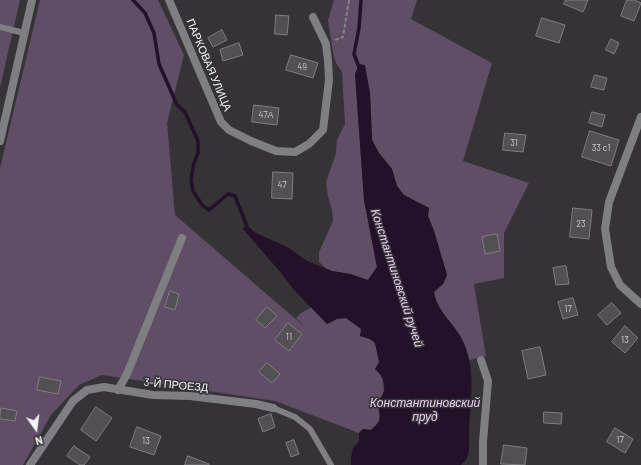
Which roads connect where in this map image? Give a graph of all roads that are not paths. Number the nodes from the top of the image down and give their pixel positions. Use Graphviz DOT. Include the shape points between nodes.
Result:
graph roads {
  1 [pos="32,0"];
  2 [pos="169,0"];
  3 [pos="313,17"];
  4 [pos="0,27"];
  5 [pos="24,33"];
  6 [pos="641,117"];
  7 [pos="0,141"];
  8 [pos="182,238"];
  9 [pos="641,304"];
  10 [pos="481,360"];
  11 [pos="118,390"];
  12 [pos="273,408"];
  13 [pos="30,465"];
  14 [pos="331,465"];
  15 [pos="483,465"];
  1 -- 5 [label="street"];
  2 -- 3 [label="street, ПАРКОВАЯ УЛИЦА" via="221,122 229,130 276,151 295,152 309,144 323,130 329,80 326,44"];
  4 -- 5 [label="lane"];
  5 -- 7 [label="street"];
  6 -- 9 [label="street" via="609,202 605,229 611,267 620,285"];
  8 -- 11 [label="street" via="127,374"];
  10 -- 15 [label="street" via="488,381"];
  11 -- 12 [label="street, 3-Й ПРОЕЗД" via="153,395 190,396"];
  11 -- 13 [label="street, 3-Й ПРОЕЗД" via="104,387 87,390 73,401"];
  12 -- 14 [label="lane, 3-Й ПРОЕЗД" via="295,417 310,429"];
}
